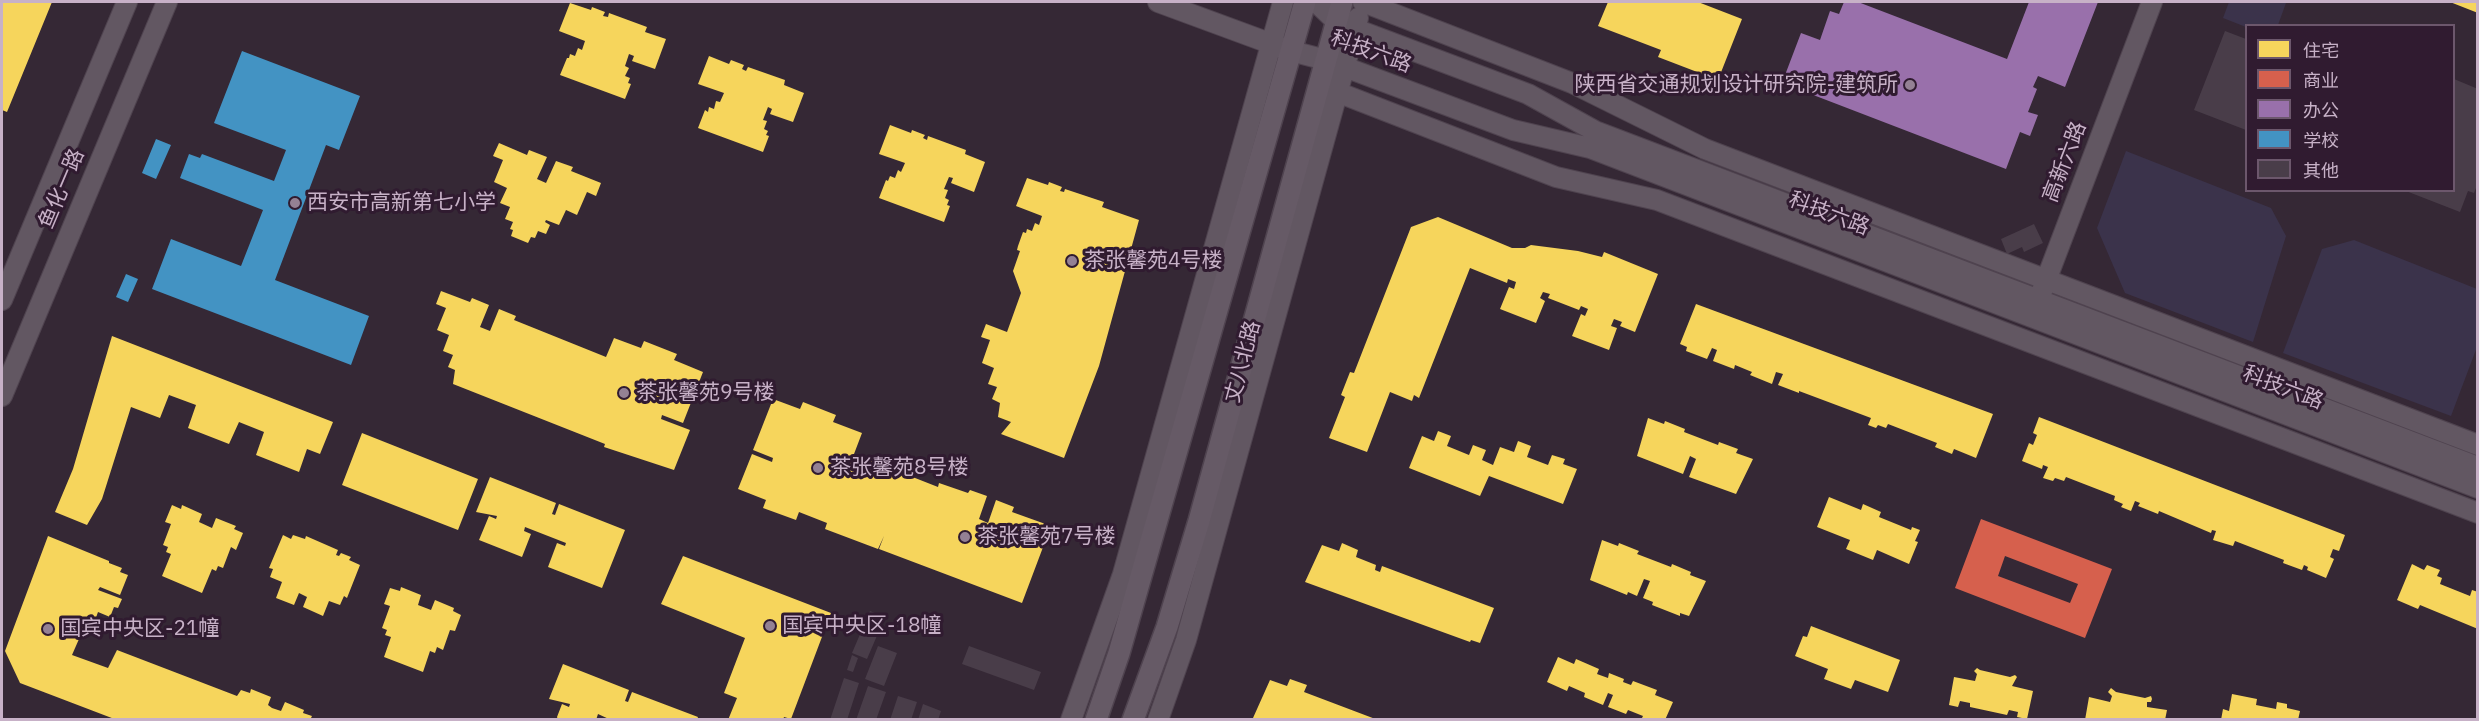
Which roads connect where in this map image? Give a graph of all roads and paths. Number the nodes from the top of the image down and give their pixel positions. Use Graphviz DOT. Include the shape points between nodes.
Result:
graph roads {
  1 [pos="127,2"];
  2 [pos="167,2"];
  3 [pos="1158,2"];
  4 [pos="1283,2"];
  5 [pos="1305,2"];
  6 [pos="1316,2"];
  7 [pos="1342,2"];
  8 [pos="1362,2"];
  9 [pos="2152,2"];
  10 [pos="1346,26"];
  11 [pos="1281,48"];
  12 [pos="1335,63"];
  13 [pos="1337,92"];
  14 [pos="2046,280"];
  15 [pos="2,300"];
  16 [pos="2035,309"];
  17 [pos="2024,340"];
  18 [pos="2,396"];
  19 [pos="2478,445"];
  20 [pos="2478,467"];
  21 [pos="2478,488"];
  22 [pos="2478,513"];
  23 [pos="1071,720"];
  24 [pos="1096,720"];
  25 [pos="1133,720"];
  26 [pos="1158,720"];
  1 -- 15 [label="main road, 鱼化一路"];
  2 -- 18 [label="main road, 鱼化一路"];
  3 -- 11 [label="main road, 科技六路"];
  4 -- 11 [label="main road"];
  5 -- 11 [label="main road, 丈八北路"];
  6 -- 10 [label="main road, 科技六路"];
  7 -- 10 [label="main road, 丈八北路"];
  8 -- 10 [label="main road"];
  8 -- 14 [label="main road" via="1572,83 1705,149"];
  9 -- 14 [label="main road, 高新六路"];
  10 -- 12 [label="main road, 丈八北路"];
  10 -- 16 [label="main road, 科技六路" via="1528,94 1595,131"];
  11 -- 12 [label="main road, 科技六路"];
  11 -- 23 [label="main road" via="1123,574"];
  11 -- 24 [label="main road, 丈八北路" via="1126,630"];
  12 -- 13 [label="main road"];
  12 -- 16 [label="main road, 科技六路" via="1513,130 1590,148"];
  12 -- 25 [label="main road, 丈八北路" via="1167,627"];
  13 -- 17 [label="main road" via="1556,177 1657,200"];
  13 -- 26 [label="main road" via="1186,640"];
  14 -- 16 [label="main road, 高新六路"];
  14 -- 19 [label="main road"];
  16 -- 17 [label="main road, 高新六路"];
  16 -- 20 [label="main road, 科技六路"];
  16 -- 21 [label="main road, 科技六路"];
  17 -- 22 [label="main road"];
}
